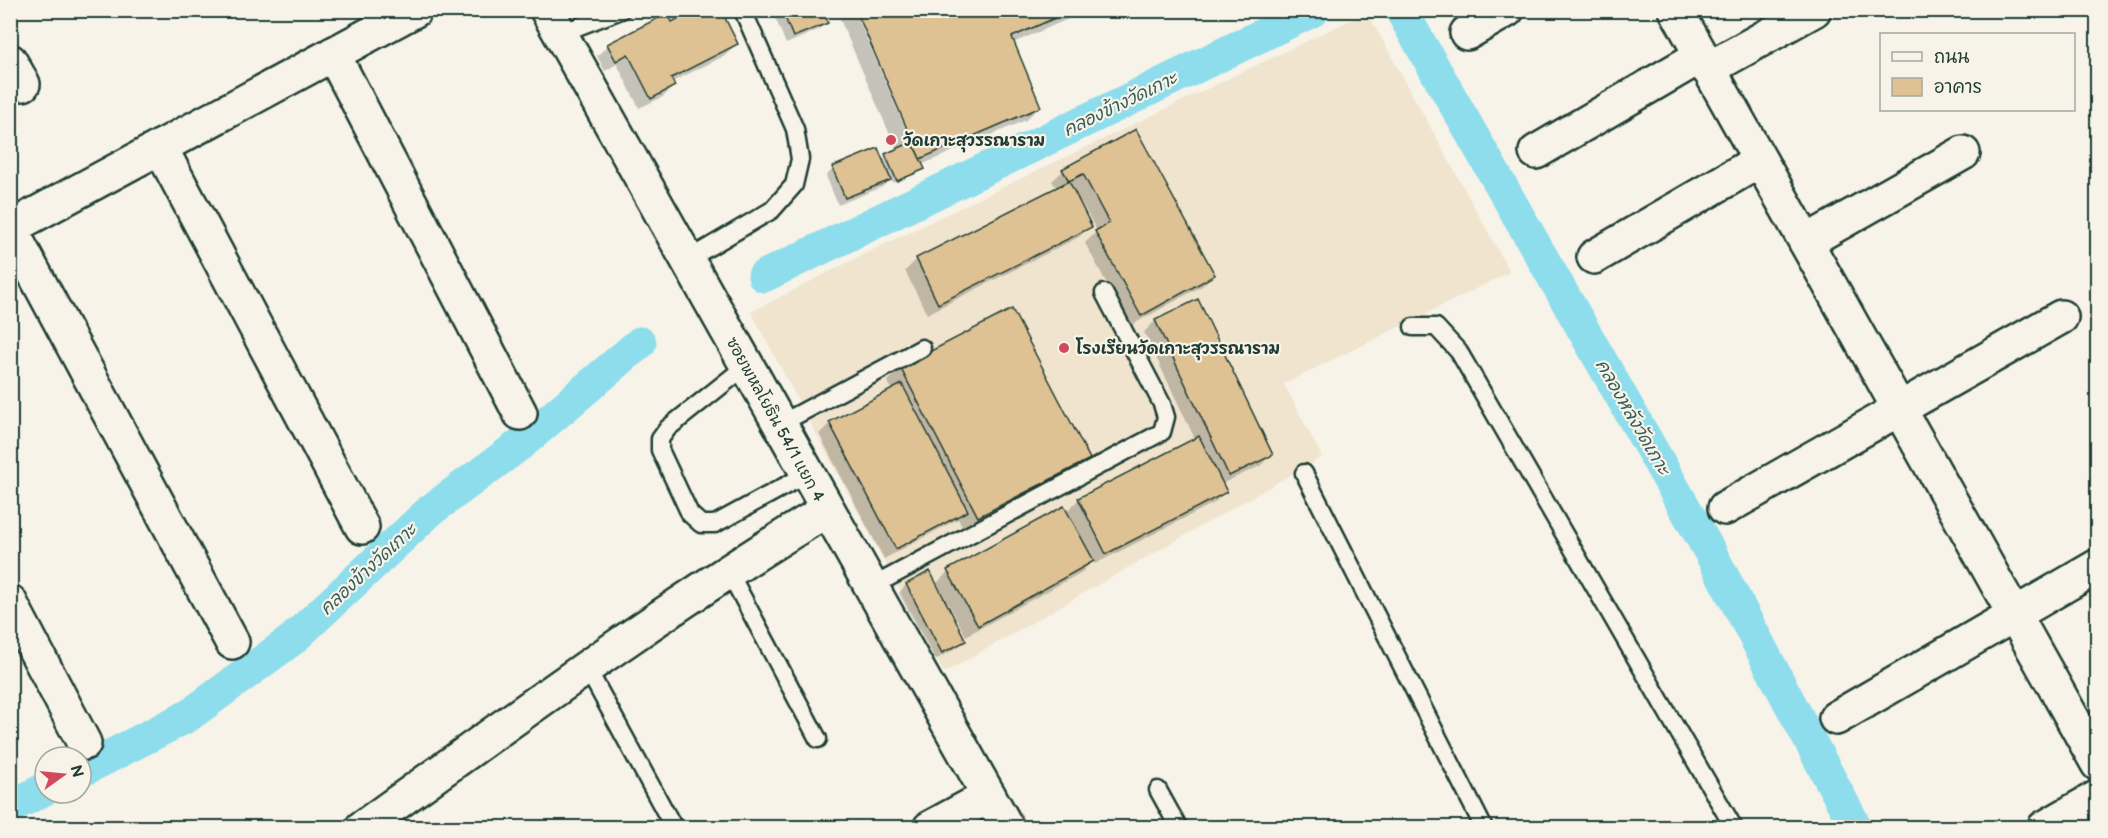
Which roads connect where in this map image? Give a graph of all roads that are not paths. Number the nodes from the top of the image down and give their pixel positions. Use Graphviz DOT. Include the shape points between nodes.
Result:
graph roads {
  1 [pos="415,10"];
  2 [pos="621,10"];
  3 [pos="1507,10"];
  4 [pos="1676,10"];
  5 [pos="1814,10"];
  6 [pos="744,13"];
  7 [pos="553,22"];
  8 [pos="1467,33"];
  9 [pos="333,54"];
  10 [pos="1705,62"];
  11 [pos="160,147"];
  12 [pos="1536,152"];
  13 [pos="1963,153"];
  14 [pos="1759,161"];
  15 [pos="1806,242"];
  16 [pos="1594,257"];
  17 [pos="687,260"];
  18 [pos="1104,293"];
  19 [pos="2061,317"];
  20 [pos="1413,327"];
  21 [pos="922,348"];
  22 [pos="746,366"];
  23 [pos="1899,410"];
  24 [pos="520,413"];
  25 [pos="780,424"];
  26 [pos="1304,473"];
  27 [pos="807,474"];
  28 [pos="1725,508"];
  29 [pos="827,510"];
  30 [pos="362,527"];
  31 [pos="2097,566"];
  32 [pos="728,570"];
  33 [pos="871,587"];
  34 [pos="10,602"];
  35 [pos="2012,614"];
  36 [pos="232,642"];
  37 [pos="586,666"];
  38 [pos="1836,718"];
  39 [pos="818,739"];
  40 [pos="84,743"];
  41 [pos="2097,764"];
  42 [pos="1158,790"];
  43 [pos="989,796"];
  44 [pos="2097,797"];
  45 [pos="362,828"];
  46 [pos="674,828"];
  47 [pos="930,828"];
  48 [pos="1007,828"];
  49 [pos="1179,828"];
  50 [pos="1484,828"];
  51 [pos="1734,828"];
  52 [pos="2044,828"];
  1 -- 9 [label="street"];
  2 -- 7 [label="lane"];
  3 -- 8 [label="street"];
  4 -- 10 [label="street"];
  5 -- 10 [label="street"];
  6 -- 17 [label="lane" via="795,129 800,159 794,185 772,210"];
  7 -- 17 [label="street, ซอยพหลโยธิน 54/1 แยก 4"];
  9 -- 11 [label="street"];
  9 -- 24 [label="street"];
  10 -- 12 [label="street"];
  10 -- 14 [label="street"];
  11 -- 30 [label="street"];
  11 -- 36 [label="street" via="10,228"];
  13 -- 15 [label="street"];
  14 -- 15 [label="street"];
  14 -- 16 [label="street"];
  15 -- 23 [label="street"];
  17 -- 22 [label="street, ซอยพหลโยธิน 54/1 แยก 4"];
  18 -- 33 [label="lane" via="1162,404 1166,417 1161,432"];
  19 -- 23 [label="street"];
  20 -- 51 [label="lane" via="1436,327 1459,352"];
  21 -- 25 [label="lane"];
  22 -- 25 [label="street, ซอยพหลโยธิน 54/1 แยก 4"];
  22 -- 27 [label="lane" via="668,428 660,439 660,450 690,514 701,524 715,524"];
  23 -- 28 [label="street"];
  23 -- 35 [label="street"];
  25 -- 27 [label="street, ซอยพหลโยธิน 54/1 แยก 4"];
  26 -- 50 [label="lane"];
  27 -- 29 [label="street, ซอยพหลโยธิน 54/1 แยก 4"];
  29 -- 32 [label="street"];
  29 -- 33 [label="street, ซอยพหลโยธิน 54/1 แยก 4"];
  31 -- 35 [label="street"];
  32 -- 37 [label="street"];
  32 -- 39 [label="lane"];
  33 -- 43 [label="street, ซอยพหลโยธิน 54/1 แยก 4"];
  34 -- 40 [label="street"];
  35 -- 38 [label="street"];
  35 -- 41 [label="street"];
  37 -- 45 [label="street"];
  37 -- 46 [label="lane"];
  42 -- 49 [label="lane"];
  43 -- 47 [label="street"];
  43 -- 48 [label="street, ซอยพหลโยธิน 54/1 แยก 4"];
  44 -- 52 [label="street"];
}
